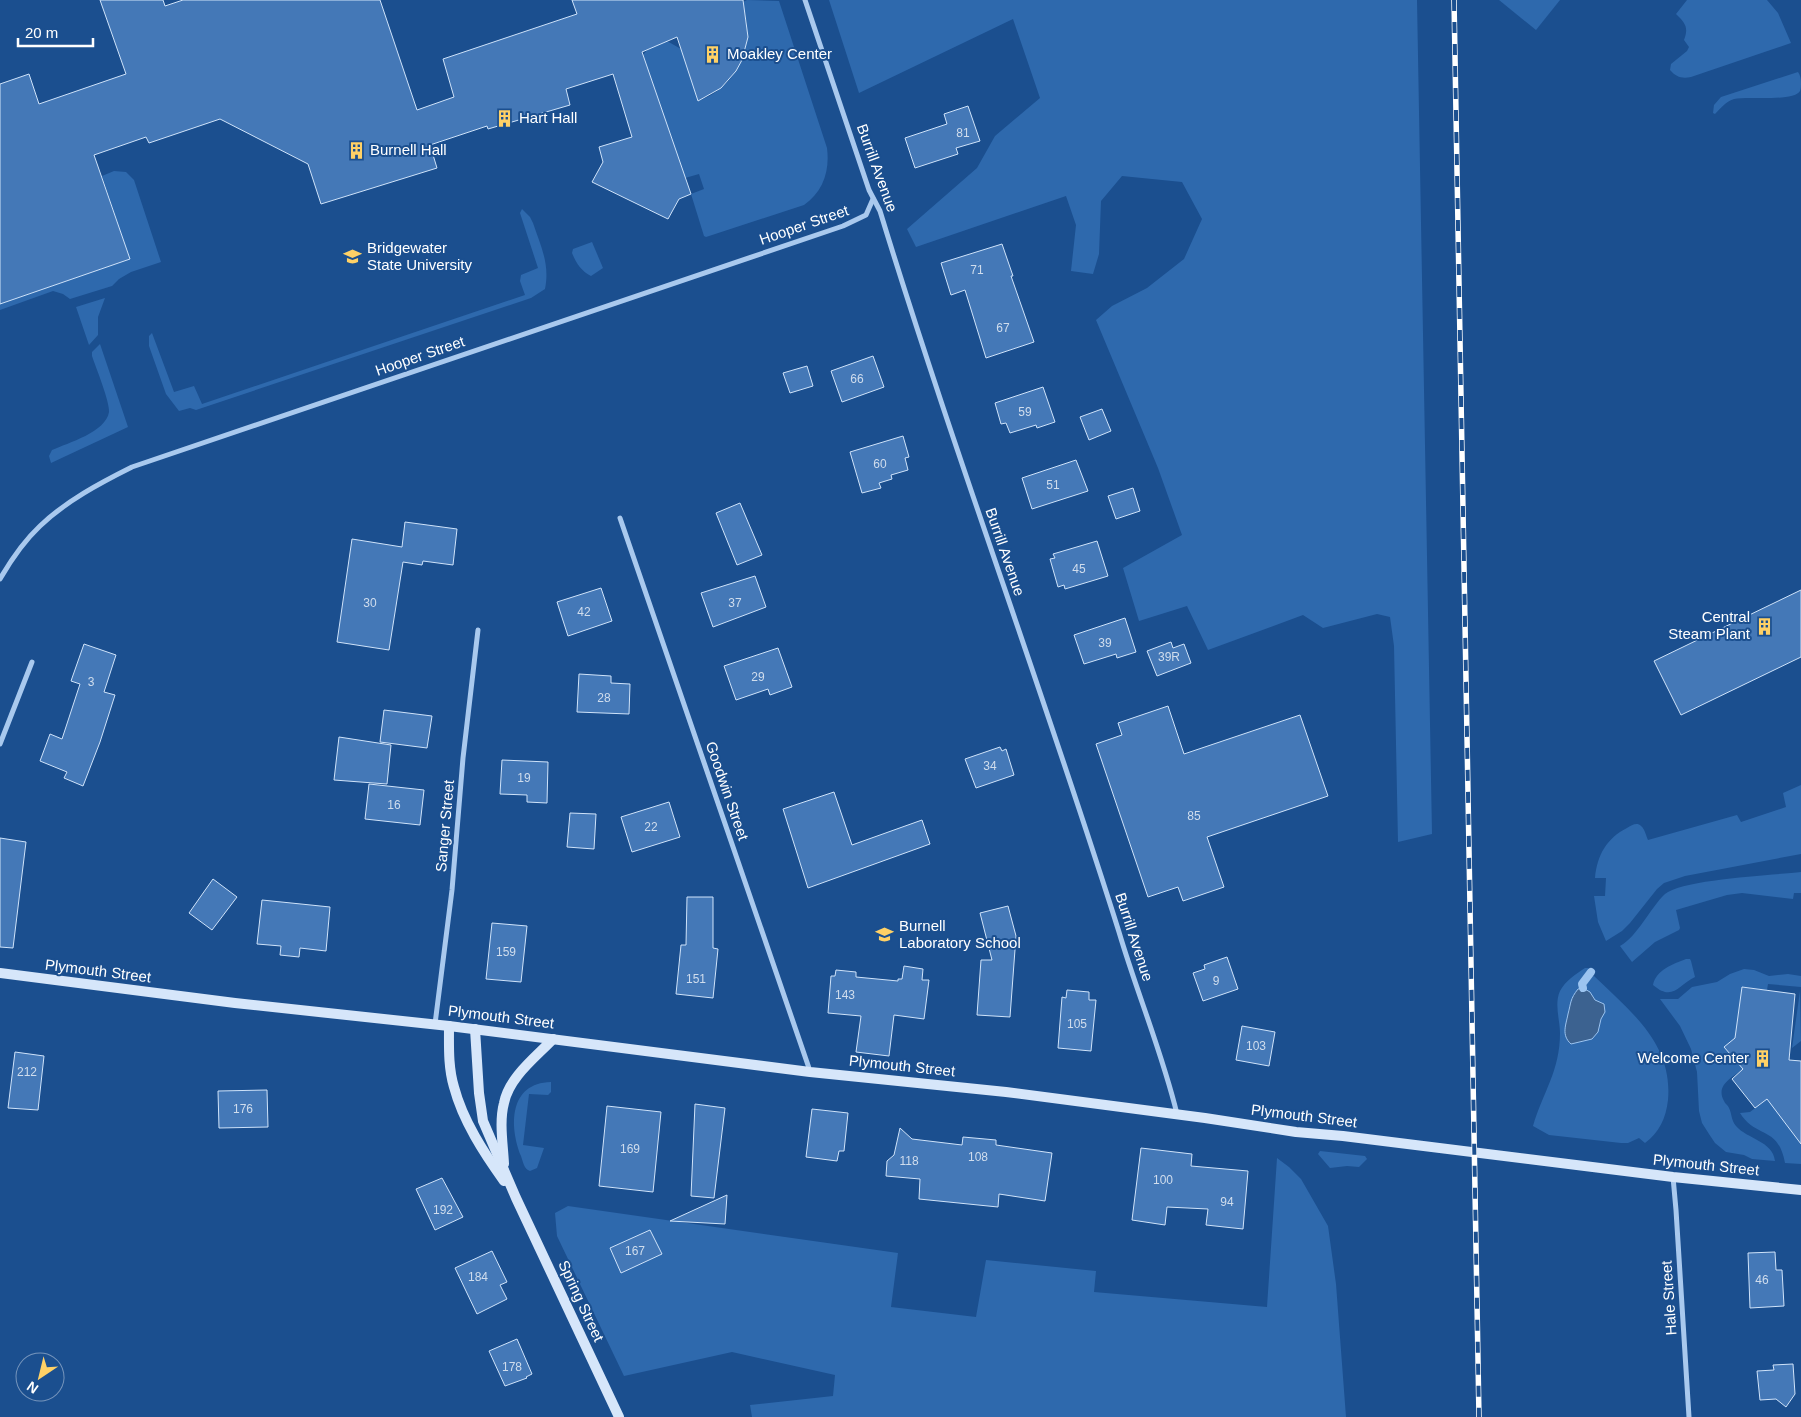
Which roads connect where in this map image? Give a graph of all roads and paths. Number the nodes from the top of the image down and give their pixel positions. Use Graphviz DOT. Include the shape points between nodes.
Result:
graph roads {
  1 [pos="805,0"];
  2 [pos="872,199"];
  3 [pos="620,518"];
  4 [pos="0,579"];
  5 [pos="478,630"];
  6 [pos="32,662"];
  7 [pos="0,744"];
  8 [pos="0,973"];
  9 [pos="435,1024"];
  10 [pos="449,1026"];
  11 [pos="475,1029"];
  12 [pos="553,1039"];
  13 [pos="810,1072"];
  14 [pos="1177,1115"];
  15 [pos="505,1172"];
  16 [pos="1673,1177"];
  17 [pos="1801,1190"];
  18 [pos="516,1198"];
  19 [pos="619,1417"];
  20 [pos="1689,1417"];
  1 -- 2 [label="street, Burrill Avenue"];
  2 -- 4 [label="street, Hooper Street" via="866,215 843,226 132,467 68,504 39,526"];
  2 -- 14 [label="street, Burrill Avenue" via="880,211 926,359 1054,730 1161,1054"];
  3 -- 13 [label="street, Goodwin Street"];
  5 -- 9 [label="street, Sanger Street"];
  6 -- 7 [label="street"];
  8 -- 9 [label="main road, Plymouth Street"];
  9 -- 10 [label="main road, Plymouth Street"];
  10 -- 11 [label="main road, Plymouth Street"];
  10 -- 18 [label="main road, Spring Street" via="450,1063 461,1106 479,1143"];
  11 -- 12 [label="main road, Plymouth Street"];
  11 -- 15 [label="main road, Spring Street" via="480,1108"];
  12 -- 13 [label="main road, Plymouth Street"];
  12 -- 15 [label="main road" via="521,1072 504,1101"];
  13 -- 14 [label="main road, Plymouth Street" via="1006,1092"];
  14 -- 16 [label="main road, Plymouth Street"];
  15 -- 18 [label="main road, Spring Street"];
  16 -- 17 [label="main road, Plymouth Street"];
  16 -- 20 [label="street, Hale Street"];
  18 -- 19 [label="main road, Spring Street"];
}
